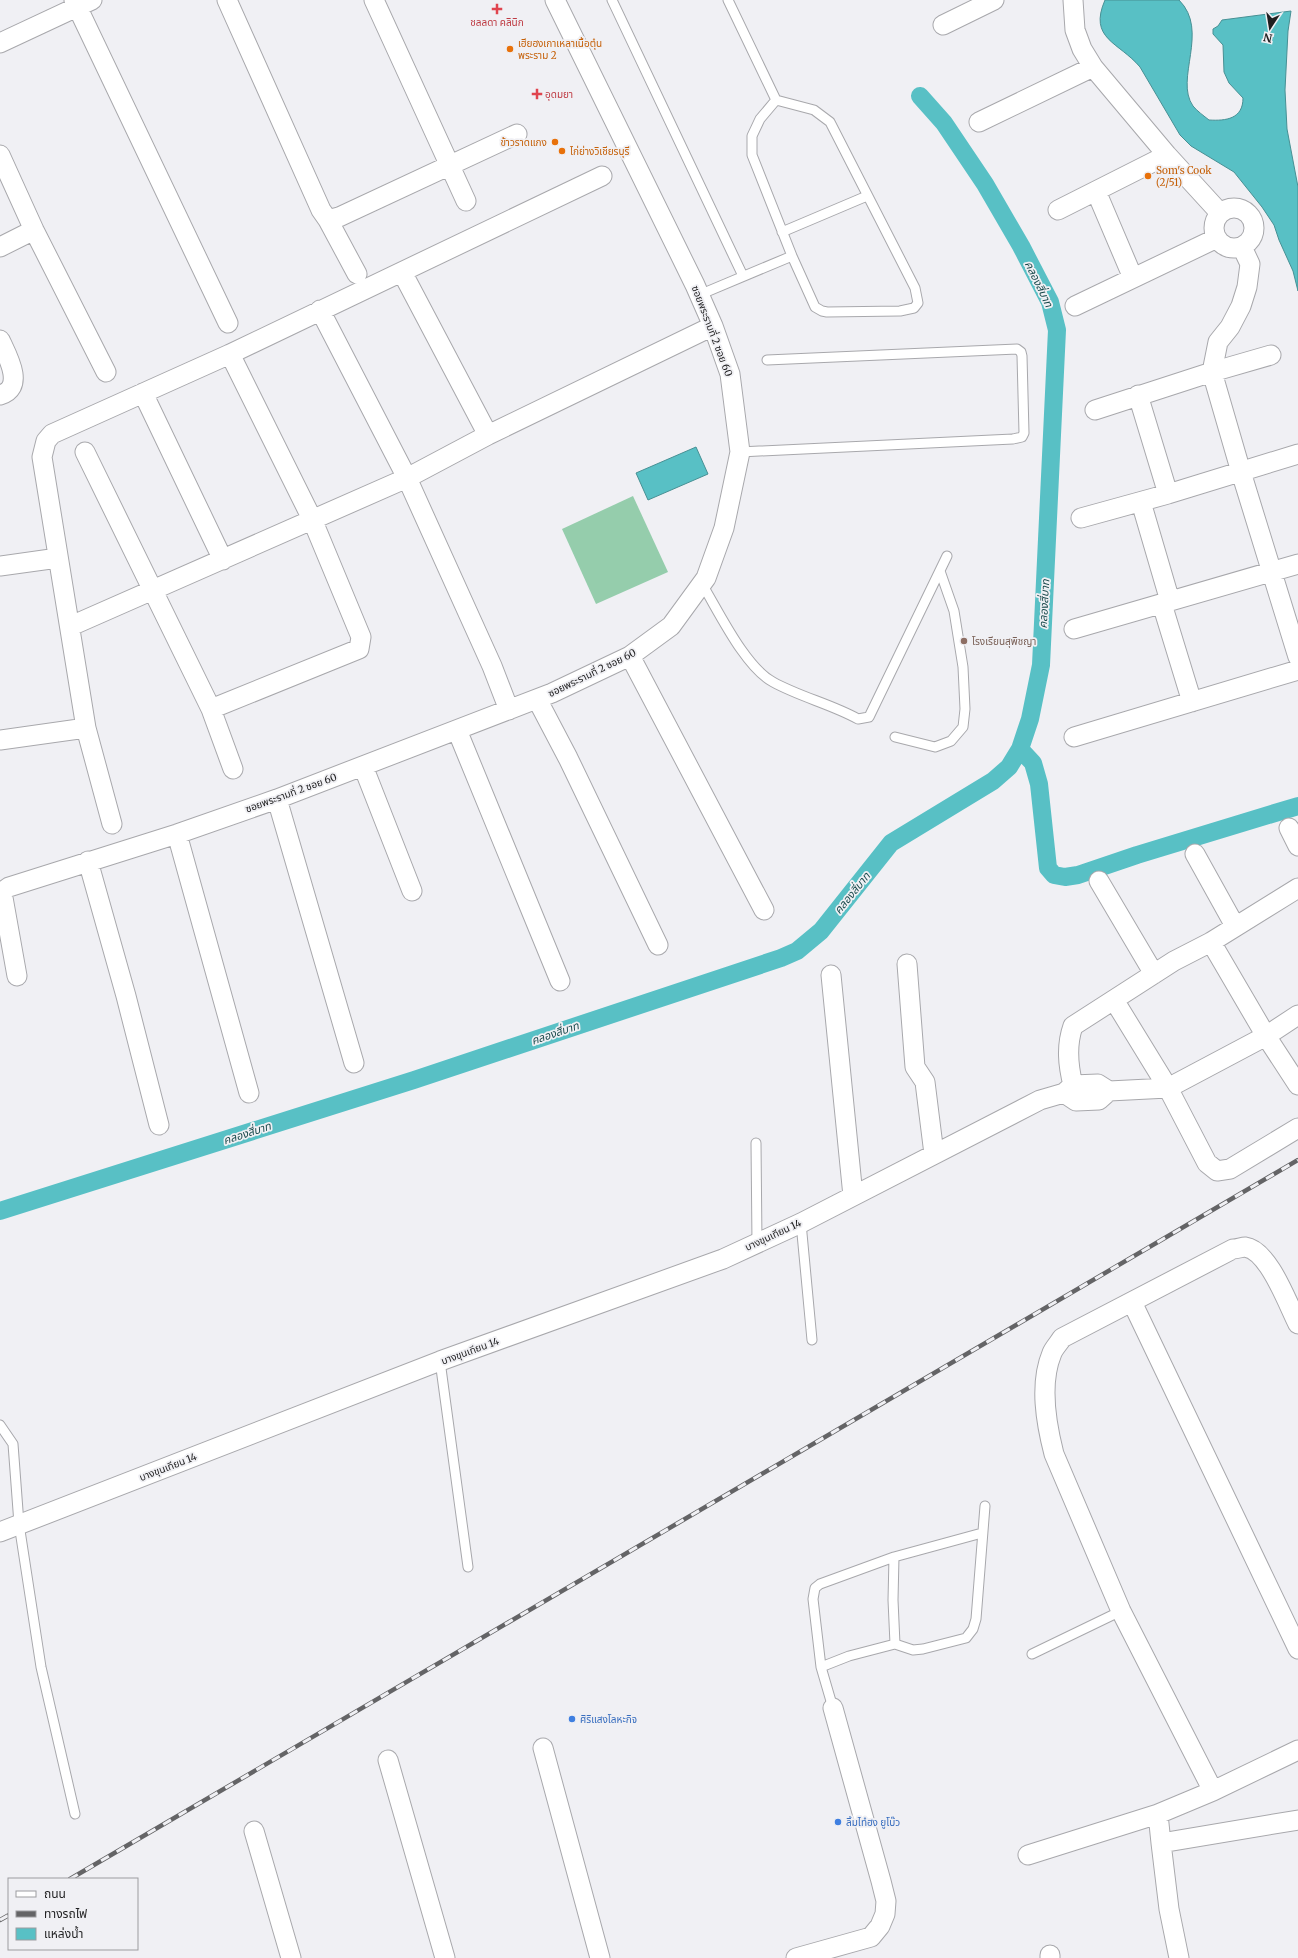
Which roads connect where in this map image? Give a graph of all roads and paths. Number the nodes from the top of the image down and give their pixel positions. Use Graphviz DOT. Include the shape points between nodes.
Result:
graph roads {
  1 [pos="227,0"];
  2 [pos="374,0"];
  3 [pos="555,0"];
  4 [pos="612,0"];
  5 [pos="728,0"];
  6 [pos="994,0"];
  7 [pos="1074,0"];
  8 [pos="81,2"];
  9 [pos="943,25"];
  10 [pos="0,43"];
  11 [pos="1093,67"];
  12 [pos="776,100"];
  13 [pos="979,122"];
  14 [pos="517,134"];
  15 [pos="0,154"];
  16 [pos="1167,155"];
  17 [pos="449,166"];
  18 [pos="602,176"];
  19 [pos="1096,191"];
  20 [pos="867,196"];
  21 [pos="466,201"];
  22 [pos="1058,210"];
  23 [pos="1220,213"];
  24 [pos="328,220"];
  25 [pos="34,230"];
  26 [pos="782,232"];
  27 [pos="1217,238"];
  28 [pos="0,247"];
  29 [pos="1242,247"];
  30 [pos="792,256"];
  31 [pos="402,272"];
  32 [pos="357,274"];
  33 [pos="743,276"];
  34 [pos="1133,278"];
  35 [pos="699,295"];
  36 [pos="1075,306"];
  37 [pos="320,310"];
  38 [pos="228,322"];
  39 [pos="712,326"];
  40 [pos="0,340"];
  41 [pos="230,354"];
  42 [pos="1270,355"];
  43 [pos="767,360"];
  44 [pos="106,372"];
  45 [pos="1212,372"];
  46 [pos="143,393"];
  47 [pos="0,395"];
  48 [pos="1138,395"];
  49 [pos="1095,410"];
  50 [pos="488,435"];
  51 [pos="85,452"];
  52 [pos="740,452"];
  53 [pos="1298,454"];
  54 [pos="1241,472"];
  55 [pos="407,478"];
  56 [pos="1168,494"];
  57 [pos="1141,502"];
  58 [pos="1081,518"];
  59 [pos="312,519"];
  60 [pos="947,556"];
  61 [pos="58,558"];
  62 [pos="223,560"];
  63 [pos="1298,564"];
  64 [pos="0,566"];
  65 [pos="940,571"];
  66 [pos="1271,571"];
  67 [pos="702,584"];
  68 [pos="153,590"];
  69 [pos="1166,602"];
  70 [pos="71,626"];
  71 [pos="1074,629"];
  72 [pos="630,656"];
  73 [pos="1298,657"];
  74 [pos="1298,670"];
  75 [pos="537,699"];
  76 [pos="1192,702"];
  77 [pos="211,709"];
  78 [pos="509,710"];
  79 [pos="86,728"];
  80 [pos="457,730"];
  81 [pos="895,737"];
  82 [pos="1074,737"];
  83 [pos="0,740"];
  84 [pos="363,766"];
  85 [pos="233,769"];
  86 [pos="277,799"];
  87 [pos="112,824"];
  88 [pos="1289,828"];
  89 [pos="177,834"];
  90 [pos="1298,846"];
  91 [pos="1195,854"];
  92 [pos="88,862"];
  93 [pos="1100,881"];
  94 [pos="1298,888"];
  95 [pos="412,891"];
  96 [pos="764,910"];
  97 [pos="1235,926"];
  98 [pos="1211,942"];
  99 [pos="658,945"];
  100 [pos="907,964"];
  101 [pos="1154,974"];
  102 [pos="831,975"];
  103 [pos="17,976"];
  104 [pos="560,981"];
  105 [pos="1114,1000"];
  106 [pos="1298,1015"];
  107 [pos="1266,1036"];
  108 [pos="354,1063"];
  109 [pos="1298,1085"];
  110 [pos="1168,1088"];
  111 [pos="249,1093"];
  112 [pos="1058,1093"];
  113 [pos="159,1125"];
  114 [pos="1298,1128"];
  115 [pos="756,1143"];
  116 [pos="934,1154"];
  117 [pos="853,1196"];
  118 [pos="801,1222"];
  119 [pos="757,1243"];
  120 [pos="1132,1302"];
  121 [pos="1298,1324"];
  122 [pos="812,1340"];
  123 [pos="440,1361"];
  124 [pos="0,1425"];
  125 [pos="985,1506"];
  126 [pos="19,1524"];
  127 [pos="0,1532"];
  128 [pos="982,1533"];
  129 [pos="894,1557"];
  130 [pos="468,1567"];
  131 [pos="1121,1612"];
  132 [pos="896,1644"];
  133 [pos="1298,1649"];
  134 [pos="1032,1654"];
  135 [pos="821,1667"];
  136 [pos="833,1708"];
  137 [pos="543,1748"];
  138 [pos="1298,1750"];
  139 [pos="388,1760"];
  140 [pos="1213,1791"];
  141 [pos="75,1814"];
  142 [pos="1158,1814"];
  143 [pos="1298,1820"];
  144 [pos="254,1831"];
  145 [pos="1161,1843"];
  146 [pos="1028,1855"];
  147 [pos="291,1958"];
  148 [pos="445,1958"];
  149 [pos="600,1958"];
  150 [pos="796,1958"];
  151 [pos="1179,1958"];
  1 -- 24 [label="street"];
  2 -- 17 [label="street"];
  3 -- 35 [label="street, ซอยพระรามที่ 2 ซอย 60"];
  4 -- 33 [label="lane"];
  5 -- 12 [label="lane"];
  6 -- 9 [label="street"];
  7 -- 11 [label="street" via="1075,30 1082,49"];
  8 -- 10 [label="street"];
  8 -- 38 [label="street"];
  11 -- 13 [label="street"];
  11 -- 16 [label="street"];
  12 -- 20 [label="lane" via="814,110 830,122"];
  12 -- 26 [label="lane" via="760,119 752,136 752,155"];
  14 -- 17 [label="street"];
  15 -- 25 [label="street"];
  16 -- 19 [label="street"];
  16 -- 23 [label="street"];
  17 -- 21 [label="street"];
  17 -- 24 [label="street"];
  18 -- 31 [label="street"];
  19 -- 22 [label="street"];
  19 -- 34 [label="street"];
  20 -- 26 [label="lane"];
  20 -- 30 [label="lane" via="915,288 918,303 914,308 900,311 822,312 812,303"];
  23 -- 27 [label="street" via="1214,224"];
  23 -- 29 [label="street" via="1236,207 1251,216 1255,231"];
  24 -- 32 [label="street"];
  25 -- 28 [label="street"];
  25 -- 44 [label="street"];
  26 -- 30 [label="lane"];
  27 -- 29 [label="street" via="1228,247"];
  27 -- 34 [label="street"];
  29 -- 45 [label="street" via="1250,264 1247,287 1230,327 1218,342"];
  30 -- 33 [label="lane"];
  31 -- 37 [label="street"];
  31 -- 50 [label="street"];
  33 -- 35 [label="lane"];
  34 -- 36 [label="street"];
  35 -- 39 [label="street, ซอยพระรามที่ 2 ซอย 60"];
  37 -- 41 [label="street"];
  37 -- 55 [label="street"];
  39 -- 50 [label="street"];
  39 -- 52 [label="street, ซอยพระรามที่ 2 ซอย 60" via="730,374"];
  40 -- 47 [label="street" via="12,366 13,384"];
  41 -- 46 [label="street"];
  41 -- 59 [label="street"];
  42 -- 45 [label="street"];
  43 -- 52 [label="lane" via="1017,349 1022,356 1024,433 1022,437 1014,439"];
  45 -- 48 [label="street"];
  45 -- 54 [label="street"];
  46 -- 61 [label="street" via="52,434 46,441 42,458"];
  46 -- 62 [label="street"];
  48 -- 49 [label="street"];
  48 -- 56 [label="street"];
  50 -- 55 [label="street"];
  51 -- 68 [label="street"];
  52 -- 67 [label="street, ซอยพระรามที่ 2 ซอย 60" via="724,528"];
  53 -- 54 [label="street"];
  54 -- 56 [label="street"];
  54 -- 66 [label="street"];
  55 -- 59 [label="street"];
  55 -- 78 [label="street" via="492,666"];
  56 -- 57 [label="street"];
  57 -- 58 [label="street"];
  57 -- 69 [label="street"];
  59 -- 62 [label="street"];
  59 -- 77 [label="street" via="361,637 360,645 356,650"];
  60 -- 65 [label="lane"];
  61 -- 64 [label="street"];
  61 -- 70 [label="street"];
  62 -- 68 [label="street"];
  63 -- 66 [label="street"];
  65 -- 67 [label="lane" via="869,718 863,719 772,682 745,655"];
  65 -- 81 [label="lane" via="954,611 962,667 965,709 963,727 951,742 935,747"];
  66 -- 69 [label="street"];
  66 -- 73 [label="street"];
  67 -- 72 [label="street, ซอยพระรามที่ 2 ซอย 60" via="670,626"];
  68 -- 70 [label="street"];
  68 -- 77 [label="street"];
  69 -- 71 [label="street"];
  69 -- 76 [label="street"];
  70 -- 79 [label="street"];
  72 -- 75 [label="street, ซอยพระรามที่ 2 ซอย 60"];
  72 -- 96 [label="street"];
  74 -- 76 [label="street"];
  75 -- 78 [label="street, ซอยพระรามที่ 2 ซอย 60"];
  75 -- 99 [label="street"];
  76 -- 82 [label="street"];
  77 -- 85 [label="street"];
  78 -- 80 [label="street, ซอยพระรามที่ 2 ซอย 60"];
  79 -- 83 [label="street"];
  79 -- 87 [label="street"];
  80 -- 84 [label="street, ซอยพระรามที่ 2 ซอย 60"];
  80 -- 104 [label="street"];
  84 -- 86 [label="street, ซอยพระรามที่ 2 ซอย 60"];
  84 -- 95 [label="street"];
  86 -- 89 [label="street, ซอยพระรามที่ 2 ซอย 60"];
  86 -- 108 [label="street"];
  88 -- 90 [label="street"];
  89 -- 92 [label="street, ซอยพระรามที่ 2 ซอย 60"];
  89 -- 111 [label="street"];
  91 -- 97 [label="street"];
  92 -- 103 [label="street, ซอยพระรามที่ 2 ซอย 60" via="9,887 2,892"];
  92 -- 113 [label="street"];
  93 -- 101 [label="street"];
  94 -- 97 [label="street"];
  97 -- 98 [label="street"];
  98 -- 101 [label="street"];
  98 -- 107 [label="street"];
  100 -- 116 [label="street" via="915,1067 925,1082"];
  101 -- 105 [label="street"];
  102 -- 117 [label="street"];
  105 -- 110 [label="street"];
  105 -- 112 [label="street" via="1073,1026 1068,1062"];
  106 -- 107 [label="street"];
  107 -- 109 [label="street"];
  107 -- 110 [label="street"];
  110 -- 112 [label="street" via="1109,1091 1098,1084"];
  110 -- 114 [label="street" via="1207,1163 1217,1171 1230,1169"];
  112 -- 116 [label="street, บางขุนเทียน 14"];
  115 -- 119 [label="lane"];
  116 -- 117 [label="street, บางขุนเทียน 14"];
  117 -- 118 [label="street, บางขุนเทียน 14"];
  118 -- 119 [label="street, บางขุนเทียน 14"];
  118 -- 122 [label="lane"];
  119 -- 123 [label="street, บางขุนเทียน 14" via="723,1259"];
  120 -- 121 [label="street" via="1233,1250 1245,1247 1257,1252 1267,1262"];
  120 -- 131 [label="street" via="1062,1338 1052,1353 1046,1377 1048,1431 1054,1454"];
  120 -- 133 [label="street"];
  123 -- 126 [label="street, บางขุนเทียน 14"];
  123 -- 130 [label="lane"];
  124 -- 126 [label="lane" via="13,1444"];
  125 -- 128 [label="lane"];
  126 -- 127 [label="street, บางขุนเทียน 14"];
  126 -- 141 [label="lane" via="41,1667"];
  128 -- 129 [label="lane"];
  128 -- 132 [label="lane" via="976,1619 973,1629 966,1638 923,1649 913,1650"];
  129 -- 132 [label="lane"];
  129 -- 135 [label="lane" via="815,1588 813,1599"];
  131 -- 134 [label="lane"];
  131 -- 140 [label="street"];
  132 -- 135 [label="lane" via="849,1656"];
  135 -- 136 [label="lane"];
  136 -- 150 [label="street" via="881,1881 886,1901 885,1914 871,1937"];
  137 -- 149 [label="street"];
  138 -- 140 [label="street"];
  139 -- 148 [label="street"];
  140 -- 142 [label="street"];
  142 -- 145 [label="street"];
  142 -- 146 [label="street"];
  143 -- 145 [label="street"];
  144 -- 147 [label="street"];
  145 -- 151 [label="street" via="1168,1902"];
}
